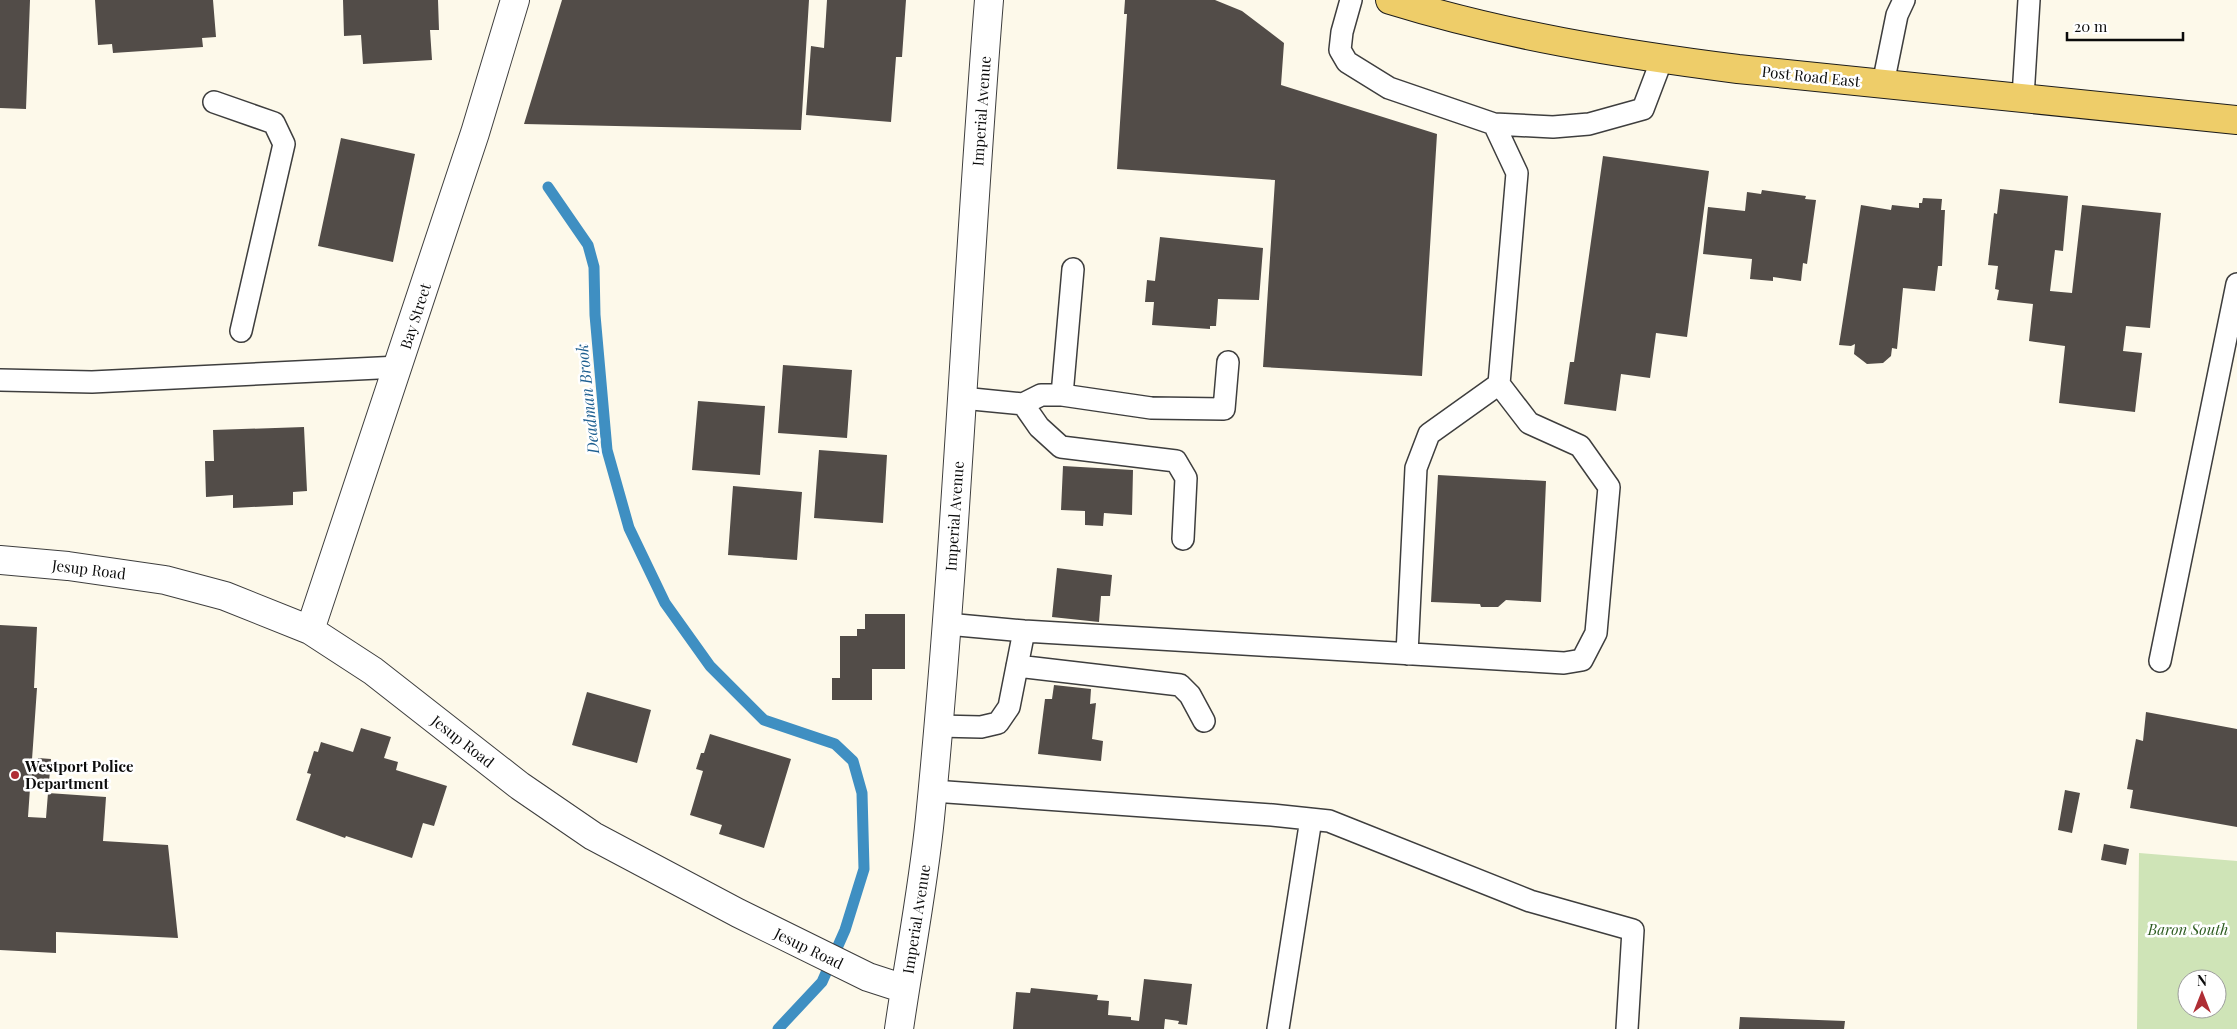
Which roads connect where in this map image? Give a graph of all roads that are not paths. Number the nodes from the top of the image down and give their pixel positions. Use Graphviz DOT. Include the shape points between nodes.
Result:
graph roads {
  1 [pos="515,0"];
  2 [pos="989,0"];
  3 [pos="1351,0"];
  4 [pos="1390,0"];
  5 [pos="1904,0"];
  6 [pos="2029,0"];
  7 [pos="1662,59"];
  8 [pos="1883,84"];
  9 [pos="2023,97"];
  10 [pos="214,102"];
  11 [pos="2237,120"];
  12 [pos="1494,124"];
  13 [pos="1073,269"];
  14 [pos="2237,284"];
  15 [pos="241,331"];
  16 [pos="1228,362"];
  17 [pos="399,367"];
  18 [pos="0,380"];
  19 [pos="1499,384"];
  20 [pos="1062,395"];
  21 [pos="962,398"];
  22 [pos="1022,404"];
  23 [pos="1183,539"];
  24 [pos="0,560"];
  25 [pos="947,624"];
  26 [pos="310,630"];
  27 [pos="1024,631"];
  28 [pos="1407,654"];
  29 [pos="2160,661"];
  30 [pos="1017,666"];
  31 [pos="1204,721"];
  32 [pos="938,726"];
  33 [pos="932,791"];
  34 [pos="1311,819"];
  35 [pos="905,989"];
  36 [pos="899,1029"];
  37 [pos="1278,1029"];
  38 [pos="1627,1029"];
  1 -- 17 [label="street, Bay Street"];
  2 -- 21 [label="street, Imperial Avenue"];
  3 -- 12 [label="lane" via="1340,50 1347,62 1389,88"];
  4 -- 7 [label="main road, Post Road East" via="1493,29"];
  5 -- 8 [label="lane" via="1897,15"];
  6 -- 9 [label="lane"];
  7 -- 8 [label="main road, Post Road East"];
  7 -- 12 [label="lane" via="1643,109 1589,124 1553,127"];
  8 -- 9 [label="main road, Post Road East"];
  9 -- 11 [label="main road, Post Road East"];
  10 -- 15 [label="lane" via="274,123 284,144"];
  12 -- 19 [label="lane" via="1517,173"];
  13 -- 20 [label="lane"];
  14 -- 29 [label="lane"];
  16 -- 20 [label="lane" via="1224,409 1151,408"];
  17 -- 18 [label="lane" via="101,381"];
  17 -- 26 [label="street, Bay Street"];
  19 -- 28 [label="lane" via="1429,434 1416,468"];
  19 -- 28 [label="lane" via="1529,423 1580,446 1609,487 1596,633 1582,660 1564,663"];
  20 -- 22 [label="lane" via="1040,395"];
  21 -- 22 [label="lane"];
  21 -- 25 [label="street, Imperial Avenue"];
  22 -- 23 [label="lane" via="1039,427 1062,446 1176,461 1186,478"];
  24 -- 26 [label="street, Jesup Road" via="75,566 166,580 225,596"];
  25 -- 27 [label="lane"];
  25 -- 32 [label="street, Imperial Avenue"];
  26 -- 35 [label="street, Jesup Road" via="373,671 520,786 592,836 868,977"];
  27 -- 28 [label="lane"];
  27 -- 30 [label="lane"];
  30 -- 31 [label="lane" via="1180,685 1190,695"];
  30 -- 32 [label="lane" via="1009,706 998,723 981,727"];
  32 -- 33 [label="street, Imperial Avenue"];
  33 -- 34 [label="lane"];
  33 -- 35 [label="street, Imperial Avenue" via="918,917"];
  34 -- 37 [label="lane"];
  34 -- 38 [label="lane" via="1330,821 1530,901 1632,930"];
  35 -- 36 [label="street, Imperial Avenue"];
}
